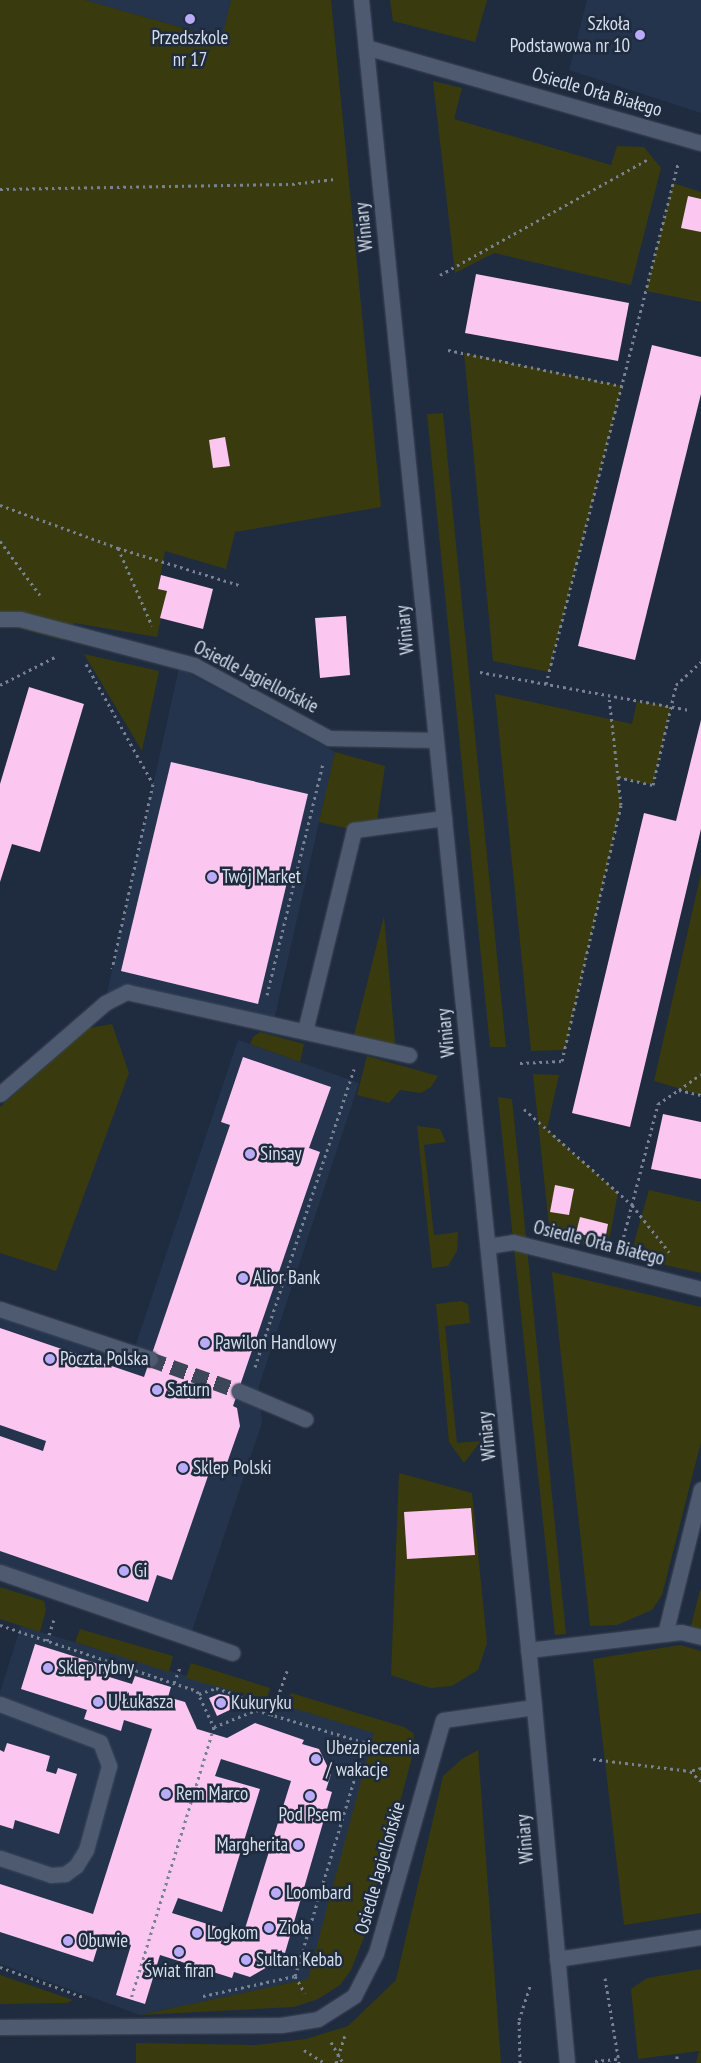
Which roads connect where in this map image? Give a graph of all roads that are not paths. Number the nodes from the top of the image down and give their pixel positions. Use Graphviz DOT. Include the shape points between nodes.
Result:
graph roads {
  1 [pos="361,0"];
  2 [pos="366,47"];
  3 [pos="701,143"];
  4 [pos="0,619"];
  5 [pos="436,740"];
  6 [pos="444,818"];
  7 [pos="305,1031"];
  8 [pos="409,1055"];
  9 [pos="0,1094"];
  10 [pos="488,1246"];
  11 [pos="699,1288"];
  12 [pos="0,1309"];
  13 [pos="150,1359"];
  14 [pos="243,1392"];
  15 [pos="305,1419"];
  16 [pos="701,1488"];
  17 [pos="0,1572"];
  18 [pos="665,1634"];
  19 [pos="701,1637"];
  20 [pos="528,1650"];
  21 [pos="232,1653"];
  22 [pos="0,1704"];
  23 [pos="534,1706"];
  24 [pos="0,1858"];
  25 [pos="701,1937"];
  26 [pos="557,1959"];
  27 [pos="0,2027"];
  28 [pos="567,2063"];
  1 -- 2 [label="street, Winiary"];
  2 -- 3 [label="street, Osiedle Orła Białego"];
  2 -- 5 [label="street, Winiary"];
  4 -- 5 [label="street, Osiedle Jagiellońskie" via="20,619 164,655 202,669 329,738"];
  5 -- 6 [label="street, Winiary"];
  6 -- 7 [label="street" via="354,830"];
  6 -- 10 [label="street, Winiary"];
  7 -- 8 [label="street"];
  7 -- 9 [label="street" via="127,992 105,1002"];
  10 -- 11 [label="street, Osiedle Orła Białego" via="513,1242"];
  10 -- 20 [label="street, Winiary"];
  12 -- 13 [label="street"];
  14 -- 15 [label="street"];
  16 -- 18 [label="street"];
  17 -- 21 [label="street"];
  18 -- 19 [label="street" via="681,1632"];
  18 -- 20 [label="street"];
  20 -- 23 [label="street, Winiary"];
  22 -- 24 [label="street" via="100,1742 109,1766 86,1850 76,1866 65,1874 51,1875"];
  23 -- 26 [label="street, Winiary"];
  23 -- 27 [label="street, Osiedle Jagiellońskie" via="443,1720 376,1953 354,1996 318,2019 281,2025"];
  25 -- 26 [label="street"];
  26 -- 28 [label="street, Winiary"];
}
